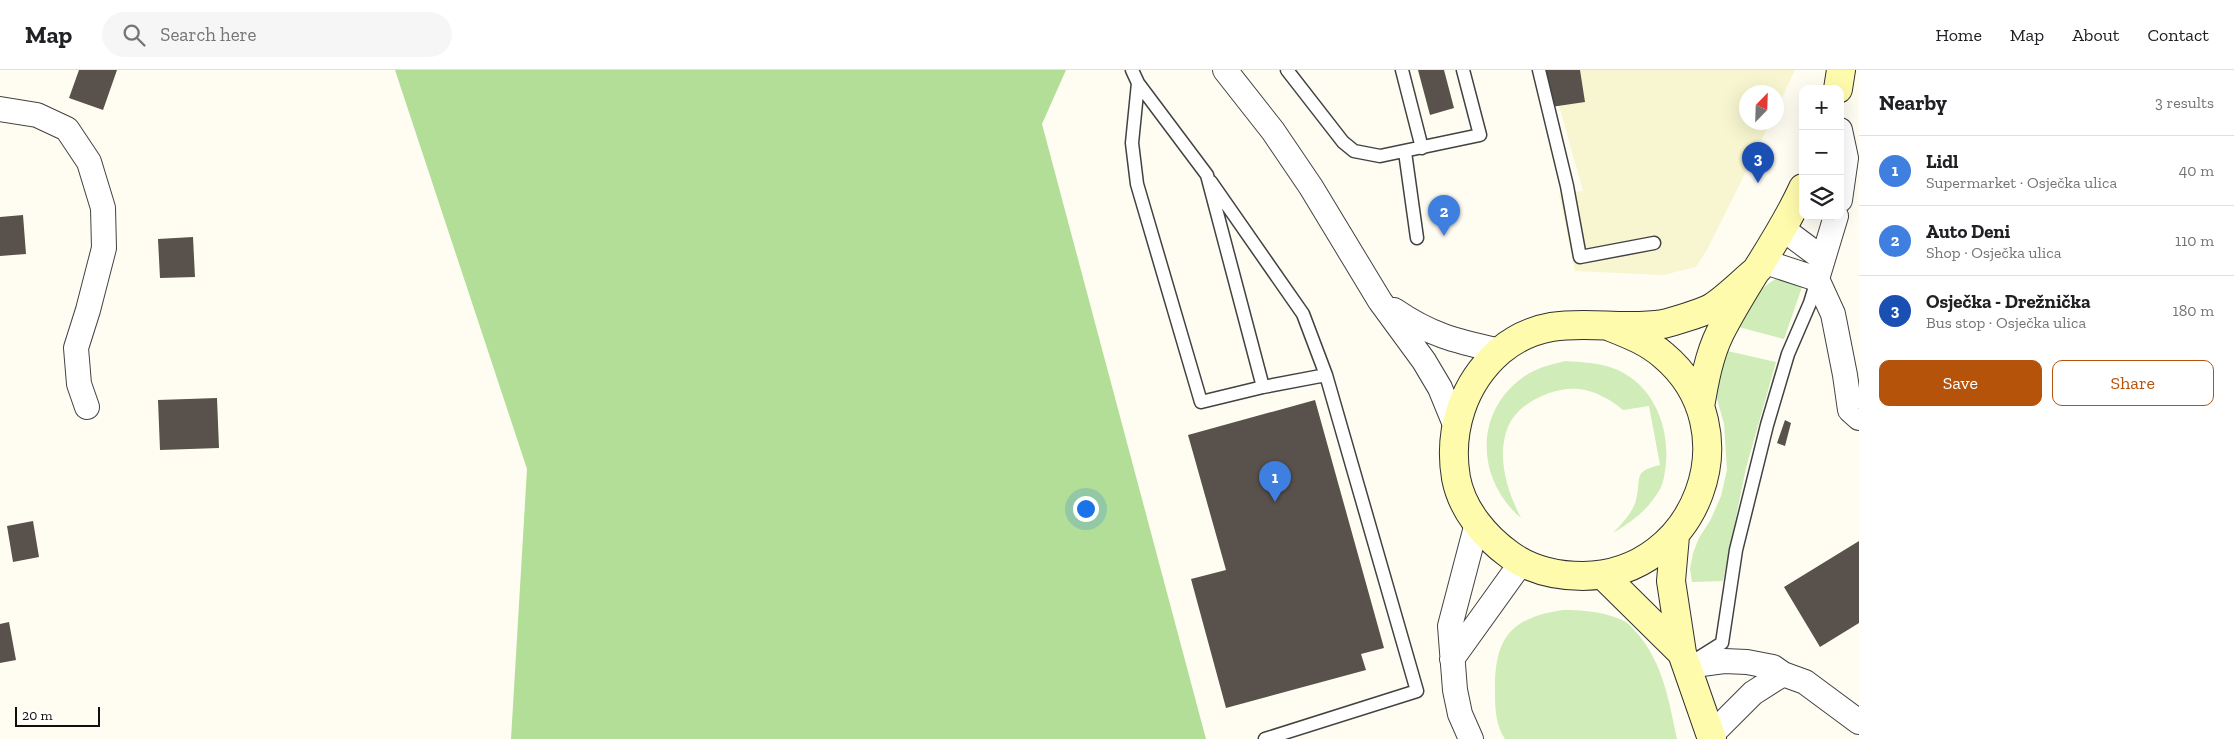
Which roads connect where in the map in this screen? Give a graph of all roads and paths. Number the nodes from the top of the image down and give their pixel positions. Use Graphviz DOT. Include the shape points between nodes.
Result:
graph roads {
  1 [pos="1132,70"];
  2 [pos="1225,70"];
  3 [pos="1287,70"];
  4 [pos="1402,70"];
  5 [pos="1464,70"];
  6 [pos="1539,70"];
  7 [pos="1841,70"];
  8 [pos="1138,82"];
  9 [pos="1839,85"];
  10 [pos="0,109"];
  11 [pos="1422,148"];
  12 [pos="1844,149"];
  13 [pos="1405,152"];
  14 [pos="1844,172"];
  15 [pos="1207,175"];
  16 [pos="1799,196"];
  17 [pos="1835,220"];
  18 [pos="1783,229"];
  19 [pos="1417,238"];
  20 [pos="1654,243"];
  21 [pos="1760,265"];
  22 [pos="1820,269"];
  23 [pos="1380,301"];
  24 [pos="1608,326"];
  25 [pos="1500,351"];
  26 [pos="1326,375"];
  27 [pos="1263,387"];
  28 [pos="87,407"];
  29 [pos="1700,407"];
  30 [pos="1859,418"];
  31 [pos="1456,428"];
  32 [pos="1477,523"];
  33 [pos="1675,536"];
  34 [pos="1521,563"];
  35 [pos="1604,576"];
  36 [pos="1452,659"];
  37 [pos="1684,659"];
  38 [pos="1783,674"];
  39 [pos="1859,722"];
  40 [pos="1712,737"];
  41 [pos="1265,739"];
  42 [pos="1471,739"];
  1 -- 8 [label="lane"];
  2 -- 23 [label="street" via="1312,187"];
  3 -- 13 [label="lane" via="1342,142 1354,151 1380,156"];
  4 -- 11 [label="lane"];
  5 -- 11 [label="lane" via="1480,135"];
  6 -- 20 [label="lane" via="1567,186 1580,257"];
  7 -- 9 [label="street"];
  8 -- 15 [label="lane"];
  8 -- 27 [label="lane" via="1132,143 1136,184 1201,402"];
  10 -- 28 [label="street" via="37,115 67,128 89,162 103,208 104,248 76,348 78,384"];
  11 -- 13 [label="lane"];
  12 -- 14 [label="street"];
  13 -- 19 [label="lane"];
  15 -- 26 [label="lane" via="1303,314"];
  15 -- 27 [label="lane"];
  16 -- 18 [label="street"];
  17 -- 22 [label="street"];
  18 -- 21 [label="street"];
  18 -- 22 [label="street"];
  21 -- 22 [label="street"];
  21 -- 24 [label="street" via="1709,309 1664,324"];
  21 -- 29 [label="street" via="1720,334"];
  22 -- 30 [label="street" via="1834,314 1850,410"];
  22 -- 37 [label="lane" via="1810,303 1788,354 1767,425 1736,550 1722,643"];
  23 -- 25 [label="street" via="1419,327 1448,340"];
  23 -- 31 [label="street" via="1426,363"];
  24 -- 25 [label="street" via="1579,323 1551,326 1524,336"];
  24 -- 29 [label="street" via="1638,337 1664,355 1685,379"];
  25 -- 31 [label="street" via="1476,377 1460,409"];
  26 -- 27 [label="lane"];
  26 -- 41 [label="lane" via="1417,691"];
  29 -- 33 [label="street" via="1708,440 1706,475 1694,508"];
  31 -- 32 [label="street" via="1453,444 1456,480"];
  32 -- 34 [label="street" via="1492,542"];
  32 -- 36 [label="street" via="1450,626"];
  33 -- 35 [label="street" via="1654,554"];
  33 -- 37 [label="street" via="1671,580"];
  34 -- 35 [label="street" via="1562,576"];
  34 -- 36 [label="street"];
  35 -- 37 [label="street"];
  36 -- 42 [label="street" via="1460,714"];
  37 -- 38 [label="street" via="1747,662 1773,667"];
  37 -- 40 [label="street"];
  38 -- 39 [label="street" via="1805,682"];
  38 -- 40 [label="street" via="1753,693"];
}
